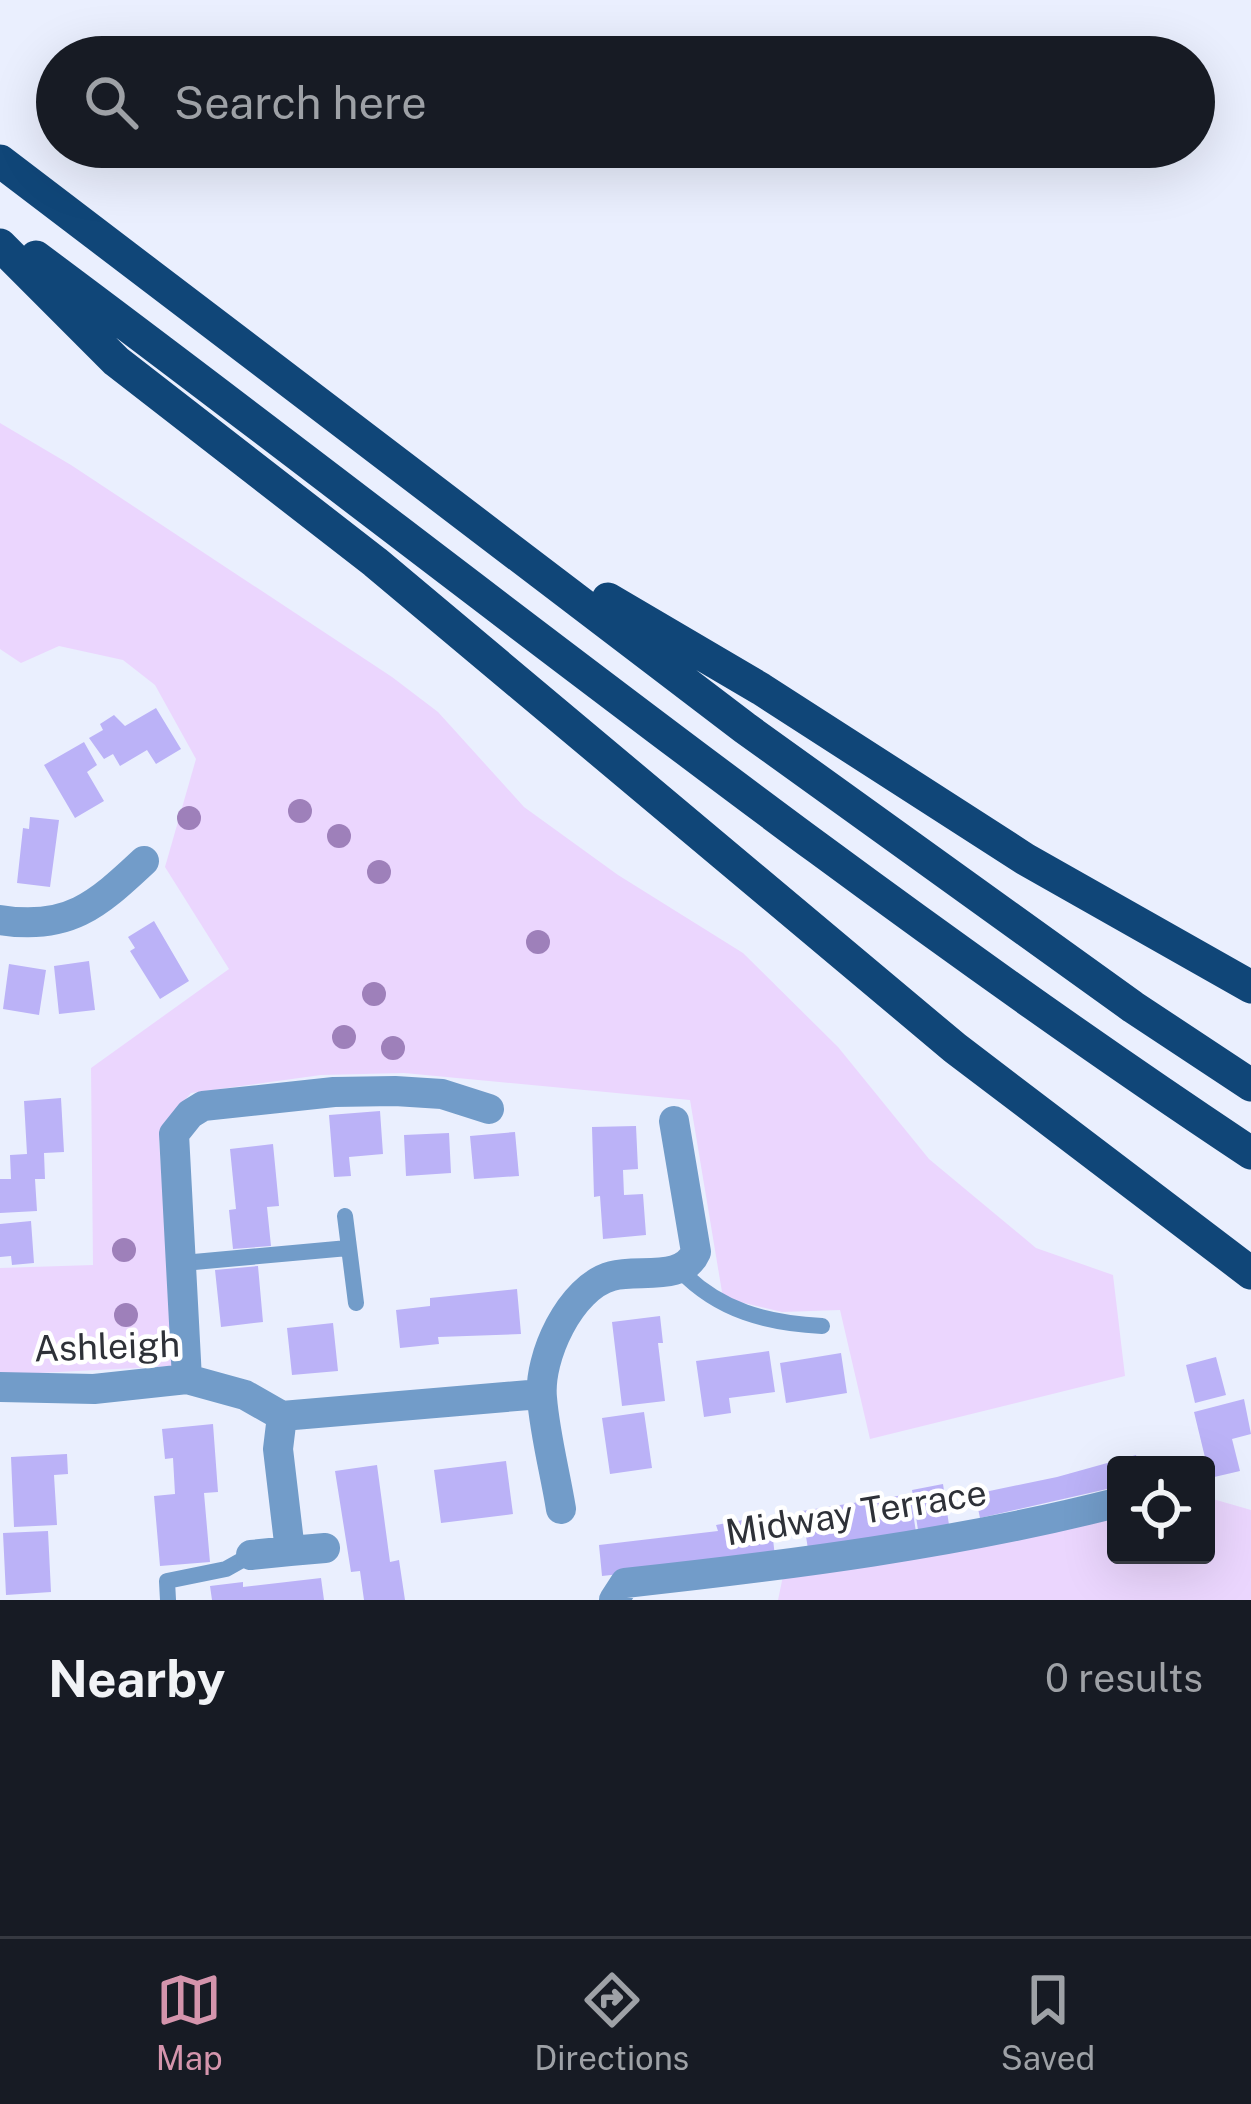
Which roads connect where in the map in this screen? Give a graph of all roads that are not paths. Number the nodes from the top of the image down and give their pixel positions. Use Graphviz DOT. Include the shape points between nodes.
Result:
graph roads {
  1 [pos="0,161"];
  2 [pos="0,230"];
  3 [pos="0,245"];
  4 [pos="492,532"];
  5 [pos="144,861"];
  6 [pos="0,920"];
  7 [pos="1251,986"];
  8 [pos="1251,1085"];
  9 [pos="489,1109"];
  10 [pos="674,1121"];
  11 [pos="1251,1153"];
  12 [pos="345,1216"];
  13 [pos="349,1248"];
  14 [pos="182,1263"];
  15 [pos="680,1270"];
  16 [pos="1251,1273"];
  17 [pos="356,1303"];
  18 [pos="822,1326"];
  19 [pos="187,1379"];
  20 [pos="0,1387"];
  21 [pos="541,1394"];
  22 [pos="282,1416"];
  23 [pos="1107,1505"];
  24 [pos="561,1508"];
  25 [pos="326,1548"];
  26 [pos="290,1550"];
  27 [pos="251,1555"];
  28 [pos="168,1600"];
  29 [pos="614,1600"];
  1 -- 4 [label="highway"];
  2 -- 11 [label="highway" via="788,823"];
  3 -- 16 [label="highway" via="116,361 375,562 955,1048"];
  4 -- 7 [label="highway" via="761,689 1025,859"];
  4 -- 8 [label="highway" via="745,728"];
  5 -- 6 [label="street" via="76,915 40,925"];
  9 -- 14 [label="street" via="395,1091 203,1106 174,1134"];
  10 -- 15 [label="street" via="696,1252"];
  12 -- 13 [label="lane"];
  13 -- 14 [label="lane"];
  13 -- 17 [label="lane"];
  14 -- 19 [label="street"];
  15 -- 18 [label="lane" via="750,1316"];
  15 -- 21 [label="street" via="613,1276 586,1290 564,1317"];
  19 -- 20 [label="street, Ashleigh" via="94,1389"];
  19 -- 22 [label="street, Ashleigh" via="245,1395"];
  21 -- 22 [label="street"];
  21 -- 24 [label="street"];
  22 -- 26 [label="street"];
  23 -- 29 [label="street, Midway Terrace" via="795,1563 625,1583"];
  25 -- 26 [label="street"];
  26 -- 27 [label="street"];
  27 -- 28 [label="lane" via="167,1581"];
}
